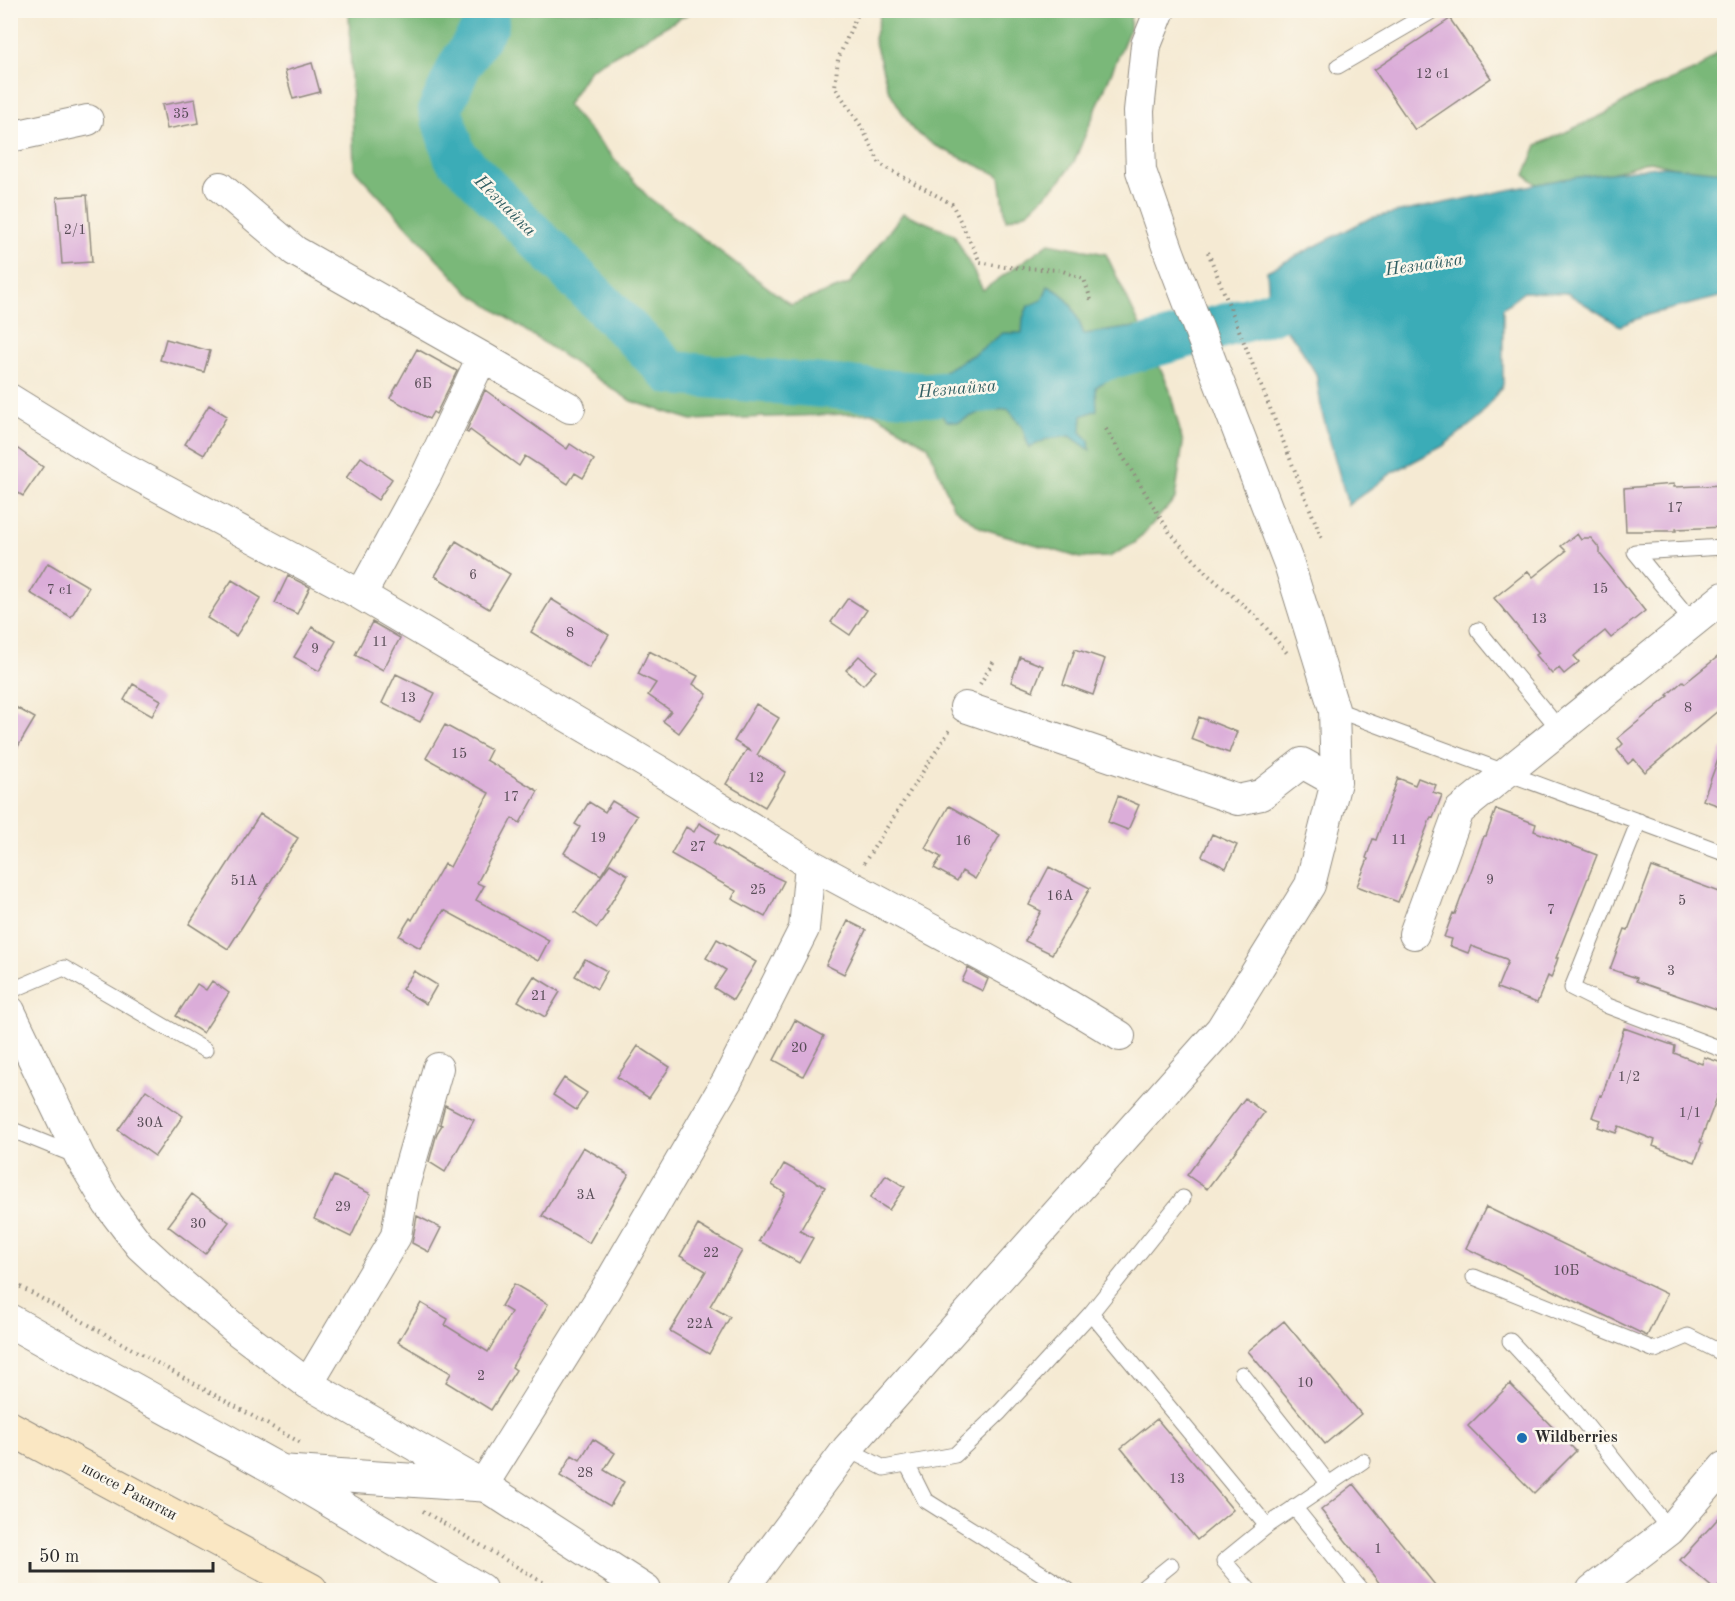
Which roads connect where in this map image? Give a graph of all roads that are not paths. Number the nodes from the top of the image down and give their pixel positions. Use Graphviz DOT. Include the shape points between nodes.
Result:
graph roads {
  1 [pos="1160,10"];
  2 [pos="1434,10"];
  3 [pos="1338,66"];
  4 [pos="88,120"];
  5 [pos="10,137"];
  6 [pos="220,187"];
  7 [pos="482,357"];
  8 [pos="10,399"];
  9 [pos="570,408"];
  10 [pos="1725,547"];
  11 [pos="360,595"];
  12 [pos="1725,597"];
  13 [pos="1693,623"];
  14 [pos="1478,630"];
  15 [pos="965,707"];
  16 [pos="1334,709"];
  17 [pos="1560,730"];
  18 [pos="1509,773"];
  19 [pos="1336,782"];
  20 [pos="1639,821"];
  21 [pos="1725,853"];
  22 [pos="810,864"];
  23 [pos="1414,934"];
  24 [pos="10,991"];
  25 [pos="10,1011"];
  26 [pos="1120,1036"];
  27 [pos="205,1050"];
  28 [pos="1725,1050"];
  29 [pos="438,1068"];
  30 [pos="10,1130"];
  31 [pos="81,1157"];
  32 [pos="1183,1198"];
  33 [pos="1474,1277"];
  34 [pos="1091,1313"];
  35 [pos="10,1321"];
  36 [pos="1510,1341"];
  37 [pos="1725,1354"];
  38 [pos="1242,1374"];
  39 [pos="308,1384"];
  40 [pos="10,1428"];
  41 [pos="847,1449"];
  42 [pos="1363,1461"];
  43 [pos="907,1464"];
  44 [pos="1725,1467"];
  45 [pos="282,1472"];
  46 [pos="1329,1484"];
  47 [pos="483,1485"];
  48 [pos="1294,1507"];
  49 [pos="1267,1526"];
  50 [pos="1670,1530"];
  51 [pos="1171,1565"];
  52 [pos="301,1587"];
  53 [pos="480,1590"];
  54 [pos="646,1590"];
  55 [pos="742,1590"];
  56 [pos="1068,1590"];
  57 [pos="1140,1590"];
  58 [pos="1249,1590"];
  59 [pos="1361,1590"];
  60 [pos="1592,1590"];
  1 -- 16 [label="street" via="1146,45 1139,111 1141,171 1168,252 1289,564"];
  2 -- 3 [label="lane"];
  4 -- 5 [label="street"];
  6 -- 7 [label="street" via="295,251"];
  7 -- 9 [label="street"];
  7 -- 11 [label="street" via="426,476"];
  8 -- 11 [label="street" via="112,462"];
  10 -- 13 [label="lane" via="1635,552"];
  11 -- 22 [label="street"];
  12 -- 13 [label="street"];
  13 -- 17 [label="street"];
  14 -- 17 [label="lane"];
  15 -- 19 [label="street" via="1238,800 1261,795 1302,763"];
  16 -- 18 [label="lane"];
  16 -- 19 [label="street"];
  17 -- 18 [label="street"];
  18 -- 20 [label="lane"];
  18 -- 23 [label="street" via="1460,811"];
  19 -- 41 [label="street" via="1310,885 1221,1029"];
  20 -- 21 [label="lane"];
  20 -- 28 [label="lane" via="1572,988 1608,1006"];
  22 -- 26 [label="street" via="1037,986"];
  22 -- 47 [label="street" via="804,929 727,1081 604,1292"];
  24 -- 27 [label="lane" via="64,968"];
  25 -- 31 [label="street"];
  29 -- 39 [label="street" via="404,1186 396,1236"];
  30 -- 31 [label="lane"];
  31 -- 39 [label="street" via="108,1204 140,1246 239,1332"];
  32 -- 34 [label="lane"];
  33 -- 37 [label="lane" via="1655,1350 1688,1336"];
  34 -- 43 [label="lane" via="955,1455"];
  34 -- 49 [label="lane"];
  35 -- 45 [label="street"];
  36 -- 50 [label="lane" via="1574,1410"];
  38 -- 46 [label="lane"];
  39 -- 47 [label="street"];
  40 -- 52 [label="main road, шоссе Ракитки"];
  41 -- 43 [label="lane" via="884,1468"];
  41 -- 55 [label="street"];
  42 -- 46 [label="lane"];
  43 -- 56 [label="lane" via="926,1500"];
  44 -- 50 [label="street"];
  45 -- 47 [label="street"];
  45 -- 53 [label="street"];
  46 -- 48 [label="lane"];
  47 -- 54 [label="street"];
  48 -- 49 [label="lane"];
  48 -- 59 [label="lane"];
  49 -- 58 [label="lane" via="1224,1561"];
  50 -- 60 [label="street"];
  51 -- 57 [label="lane"];
}
